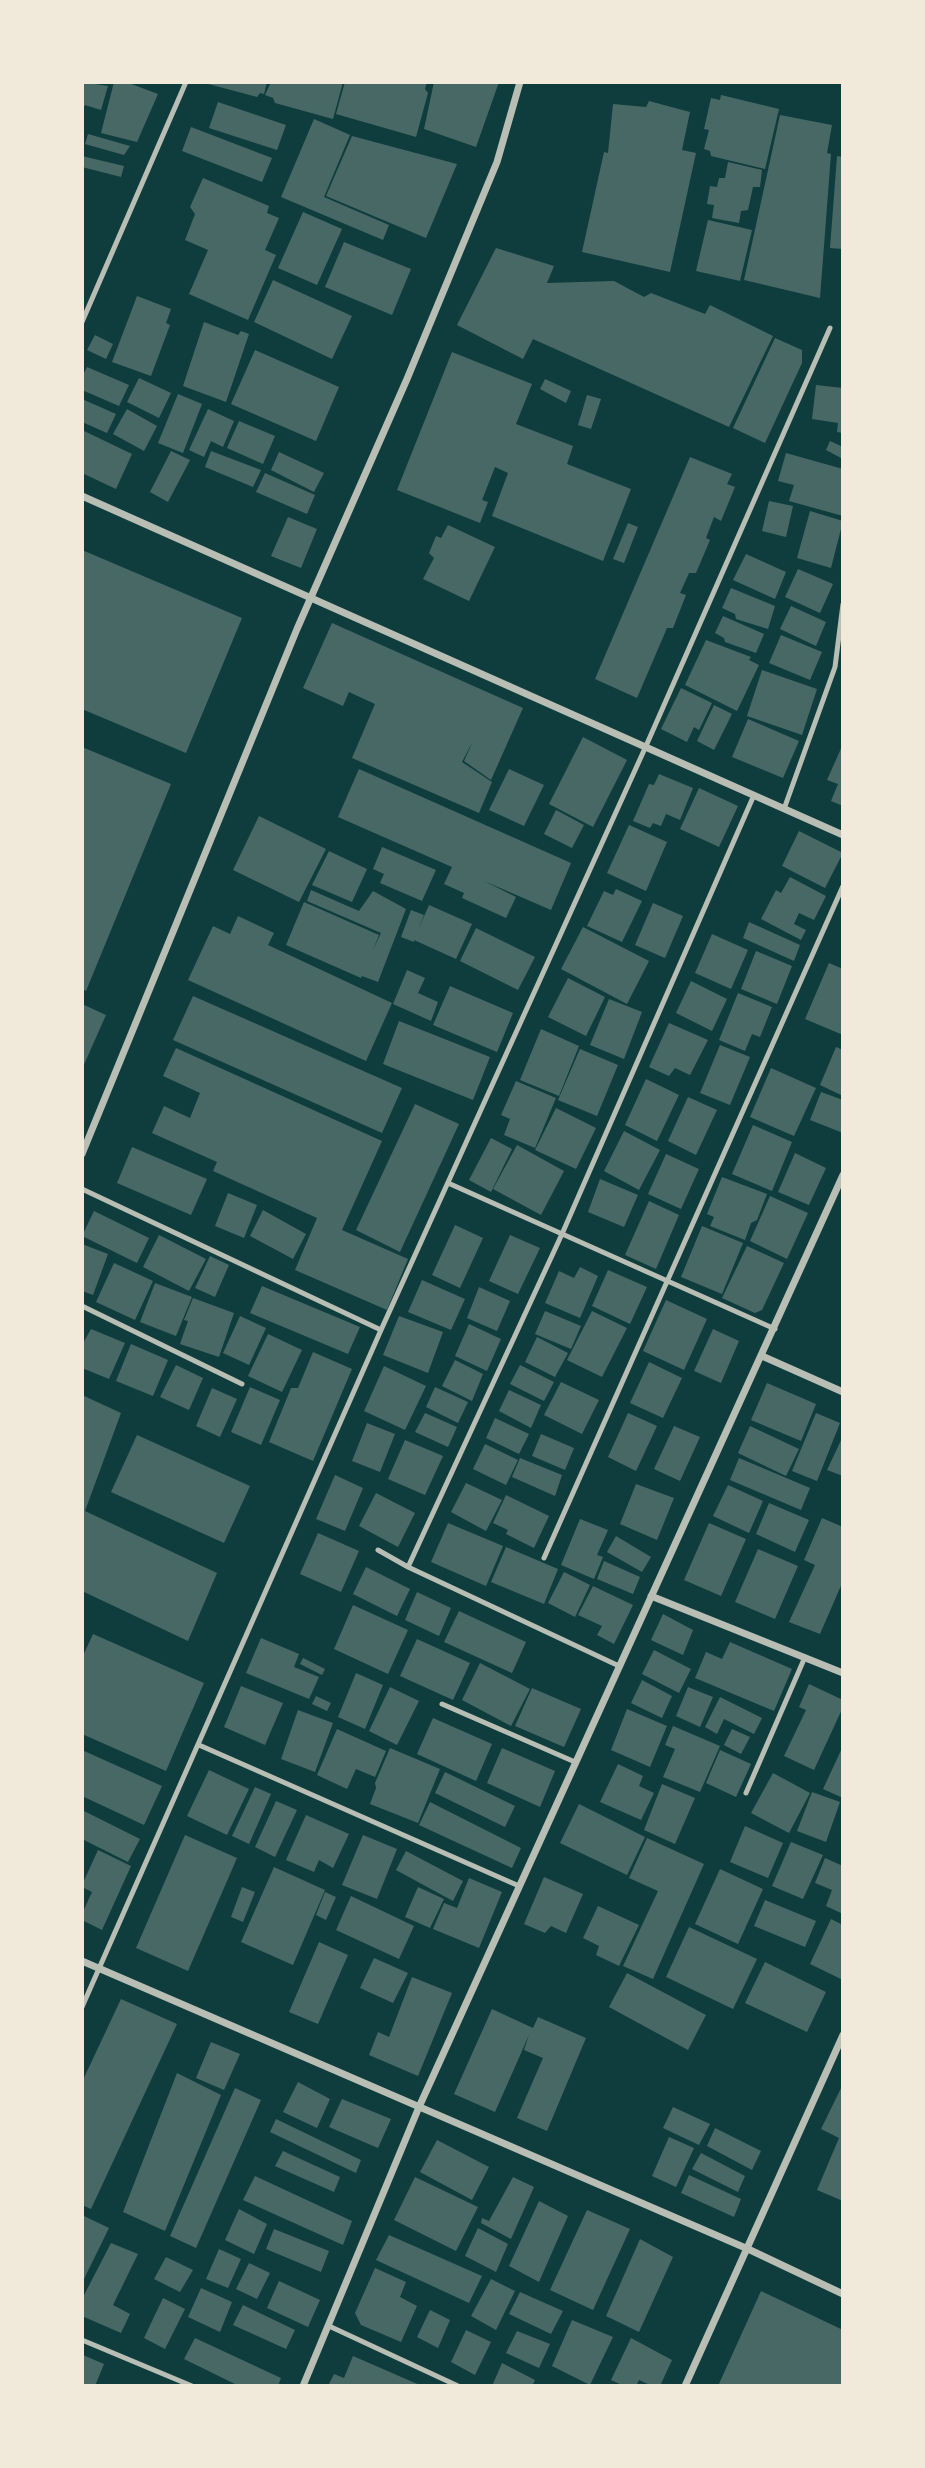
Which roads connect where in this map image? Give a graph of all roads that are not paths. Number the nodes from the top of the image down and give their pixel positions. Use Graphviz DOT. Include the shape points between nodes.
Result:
graph roads {
  1 [pos="187,82"];
  2 [pos="520,82"];
  3 [pos="82,322"];
  4 [pos="830,328"];
  5 [pos="82,496"];
  6 [pos="310,597"];
  7 [pos="843,604"];
  8 [pos="646,746"];
  9 [pos="754,795"];
  10 [pos="784,809"];
  11 [pos="843,835"];
  12 [pos="843,886"];
  13 [pos="82,1154"];
  14 [pos="843,1175"];
  15 [pos="448,1183"];
  16 [pos="82,1189"];
  17 [pos="562,1234"];
  18 [pos="667,1281"];
  19 [pos="82,1306"];
  20 [pos="775,1329"];
  21 [pos="381,1330"];
  22 [pos="762,1356"];
  23 [pos="242,1384"];
  24 [pos="843,1392"];
  25 [pos="378,1550"];
  26 [pos="544,1558"];
  27 [pos="408,1567"];
  28 [pos="651,1596"];
  29 [pos="805,1657"];
  30 [pos="619,1666"];
  31 [pos="843,1673"];
  32 [pos="442,1704"];
  33 [pos="199,1745"];
  34 [pos="575,1762"];
  35 [pos="746,1794"];
  36 [pos="519,1885"];
  37 [pos="82,1961"];
  38 [pos="99,1969"];
  39 [pos="82,2007"];
  40 [pos="843,2035"];
  41 [pos="419,2107"];
  42 [pos="748,2249"];
  43 [pos="843,2294"];
  44 [pos="329,2326"];
  45 [pos="82,2340"];
  46 [pos="192,2386"];
  47 [pos="303,2386"];
  48 [pos="458,2386"];
  49 [pos="685,2386"];
  1 -- 3 [label="lane"];
  2 -- 6 [label="street" via="497,163"];
  4 -- 8 [label="lane"];
  5 -- 6 [label="street"];
  6 -- 8 [label="street"];
  6 -- 13 [label="street"];
  7 -- 10 [label="lane" via="835,667"];
  8 -- 9 [label="street"];
  8 -- 15 [label="lane"];
  9 -- 10 [label="street"];
  9 -- 17 [label="lane"];
  10 -- 11 [label="street"];
  12 -- 18 [label="lane"];
  14 -- 20 [label="street"];
  15 -- 17 [label="lane"];
  15 -- 21 [label="lane"];
  16 -- 21 [label="lane"];
  17 -- 18 [label="lane"];
  17 -- 27 [label="lane"];
  18 -- 20 [label="lane"];
  18 -- 26 [label="lane"];
  19 -- 23 [label="lane"];
  20 -- 22 [label="street"];
  21 -- 33 [label="lane"];
  22 -- 24 [label="street"];
  22 -- 28 [label="street"];
  25 -- 27 [label="lane"];
  27 -- 30 [label="lane"];
  28 -- 29 [label="street"];
  28 -- 30 [label="street"];
  29 -- 31 [label="street"];
  29 -- 35 [label="lane"];
  30 -- 34 [label="street"];
  32 -- 34 [label="lane"];
  33 -- 36 [label="lane"];
  33 -- 38 [label="lane"];
  34 -- 36 [label="street"];
  36 -- 41 [label="street"];
  37 -- 38 [label="street"];
  38 -- 39 [label="lane"];
  38 -- 41 [label="street"];
  40 -- 42 [label="street"];
  41 -- 42 [label="street"];
  41 -- 44 [label="street"];
  42 -- 43 [label="street"];
  42 -- 49 [label="street"];
  44 -- 47 [label="street"];
  44 -- 48 [label="lane"];
  45 -- 46 [label="lane"];
}
